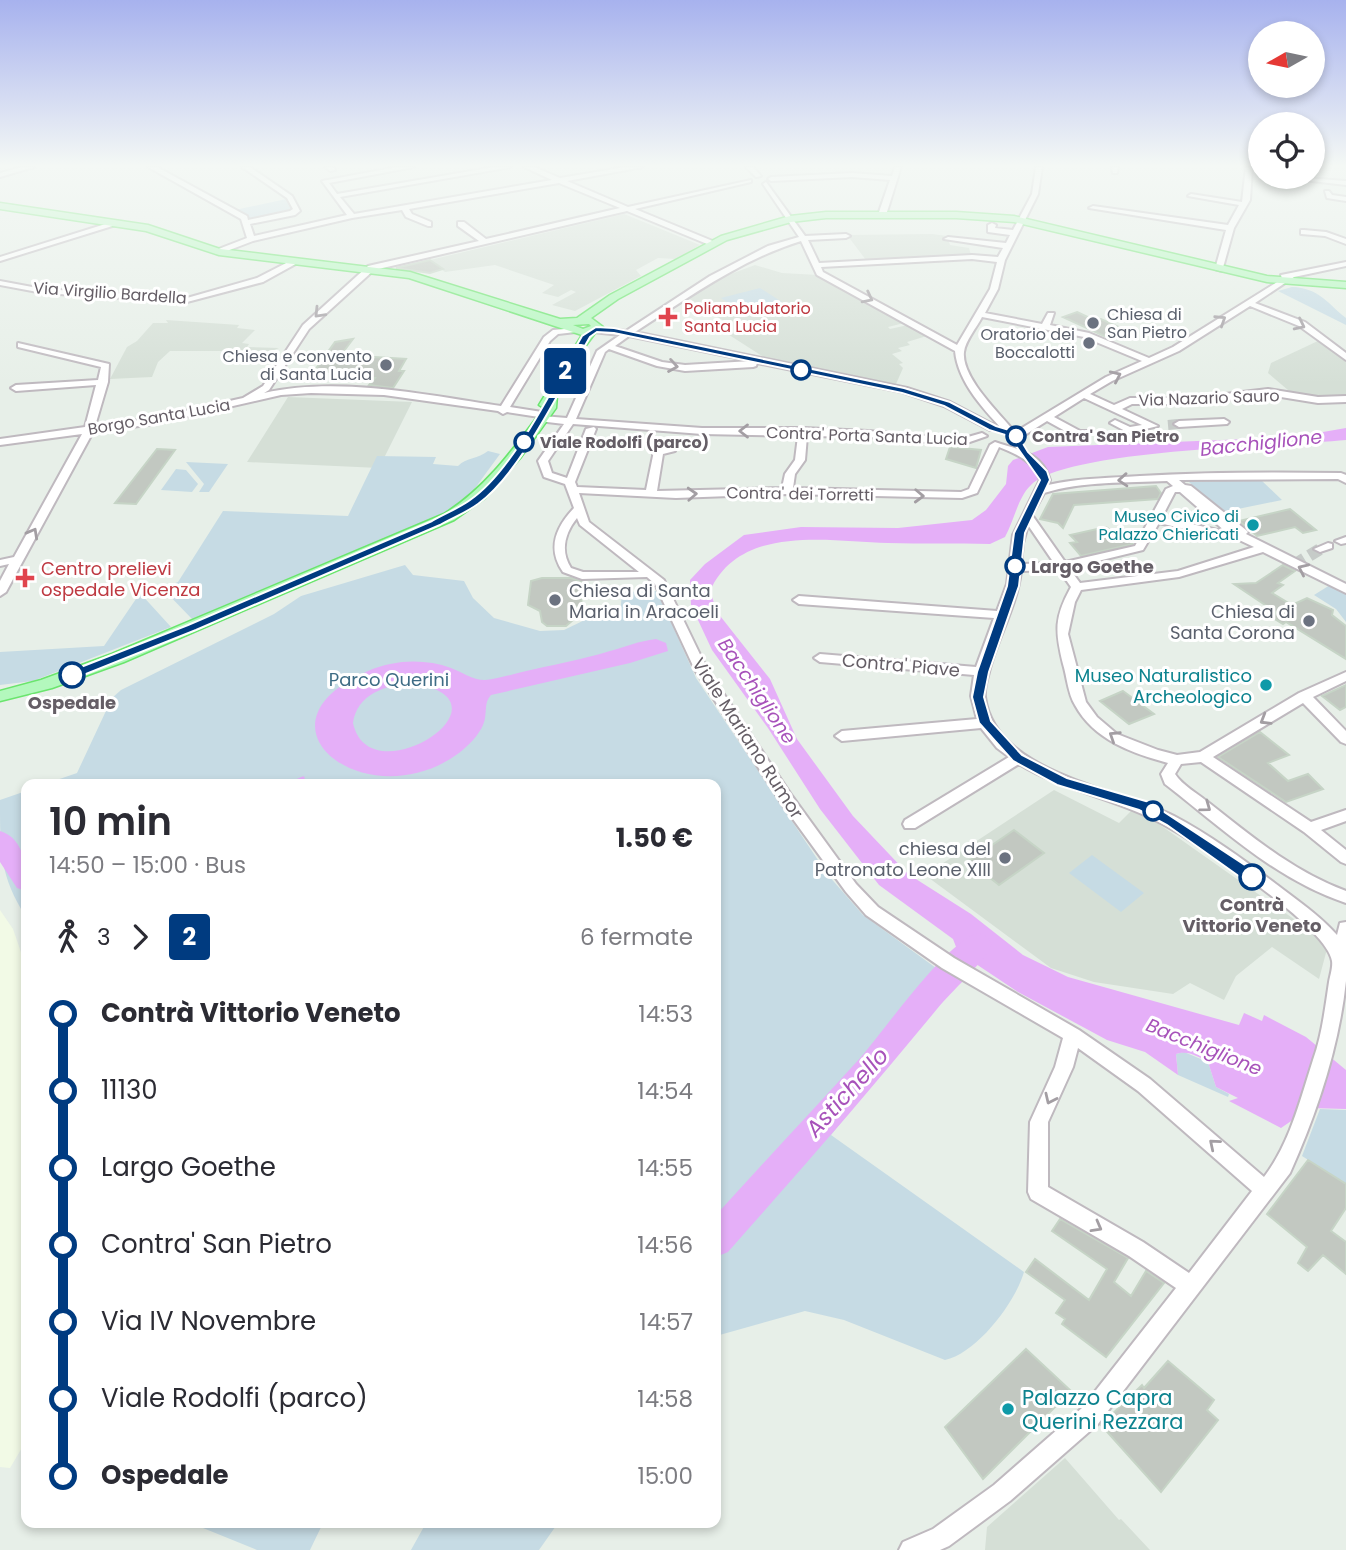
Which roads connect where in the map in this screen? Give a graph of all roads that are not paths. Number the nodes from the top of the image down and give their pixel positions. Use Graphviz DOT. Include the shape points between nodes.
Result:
graph roads {
  1 [pos="66,239"];
  2 [pos="182,239"];
  3 [pos="251,239"];
  4 [pos="481,239"];
  5 [pos="497,239"];
  6 [pos="700,239"];
  7 [pos="724,239"];
  8 [pos="799,239"];
  9 [pos="804,239"];
  10 [pos="951,239"];
  11 [pos="1012,239"];
  12 [pos="1097,239"];
  13 [pos="1227,239"];
  14 [pos="485,242"];
  15 [pos="712,244"];
  16 [pos="1008,246"];
  17 [pos="219,252"];
  18 [pos="0,260"];
  19 [pos="1001,260"];
  20 [pos="297,261"];
  21 [pos="1346,264"];
  22 [pos="816,265"];
  23 [pos="371,268"];
  24 [pos="1219,269"];
  25 [pos="1322,271"];
  26 [pos="1286,279"];
  27 [pos="0,283"];
  28 [pos="1334,285"];
  29 [pos="1346,285"];
  30 [pos="1249,303"];
  31 [pos="603,304"];
  32 [pos="979,314"];
  33 [pos="1051,314"];
  34 [pos="575,326"];
  35 [pos="595,327"];
  36 [pos="1045,327"];
  37 [pos="625,333"];
  38 [pos="21,345"];
  39 [pos="608,346"];
  40 [pos="960,347"];
  41 [pos="576,351"];
  42 [pos="1346,357"];
  43 [pos="747,361"];
  44 [pos="1150,361"];
  45 [pos="103,382"];
  46 [pos="16,388"];
  47 [pos="267,391"];
  48 [pos="1084,395"];
  49 [pos="1346,400"];
  50 [pos="1116,408"];
  51 [pos="503,411"];
  52 [pos="966,414"];
  53 [pos="1048,418"];
  54 [pos="538,421"];
  55 [pos="570,422"];
  56 [pos="1224,422"];
  57 [pos="1115,423"];
  58 [pos="1153,426"];
  59 [pos="592,429"];
  60 [pos="89,430"];
  61 [pos="803,431"];
  62 [pos="1084,433"];
  63 [pos="982,435"];
  64 [pos="1011,439"];
  65 [pos="1,442"];
  66 [pos="999,445"];
  67 [pos="670,451"];
  68 [pos="1344,476"];
  69 [pos="1169,477"];
  70 [pos="1048,482"];
  71 [pos="573,486"];
  72 [pos="1180,489"];
  73 [pos="788,491"];
  74 [pos="651,494"];
  75 [pos="578,510"];
  76 [pos="1028,517"];
  77 [pos="1156,519"];
  78 [pos="1020,533"];
  79 [pos="1236,534"];
  80 [pos="1041,537"];
  81 [pos="1261,549"];
  82 [pos="18,559"];
  83 [pos="0,564"];
  84 [pos="1063,566"];
  85 [pos="1015,568"];
  86 [pos="643,575"];
  87 [pos="1077,587"];
  88 [pos="1346,589"];
  89 [pos="0,592"];
  90 [pos="799,600"];
  91 [pos="1002,615"];
  92 [pos="820,658"];
  93 [pos="983,672"];
  94 [pos="1345,678"];
  95 [pos="4,694"];
  96 [pos="1304,696"];
  97 [pos="985,723"];
  98 [pos="842,736"];
  99 [pos="1346,738"];
  100 [pos="1203,757"];
  101 [pos="1018,758"];
  102 [pos="1177,760"];
  103 [pos="1346,815"];
  104 [pos="910,824"];
  105 [pos="1309,828"];
  106 [pos="1346,858"];
  107 [pos="1346,897"];
  108 [pos="1346,926"];
  109 [pos="1320,927"];
  110 [pos="1339,960"];
  111 [pos="1341,1012"];
  112 [pos="1073,1035"];
  113 [pos="1265,1190"];
  114 [pos="1192,1287"];
  115 [pos="911,1550"];
  1 -- 18 [label="street"];
  2 -- 17 [label="main road"];
  3 -- 17 [label="street"];
  4 -- 14 [label="street"];
  5 -- 14 [label="street"];
  6 -- 15 [label="street"];
  7 -- 15 [label="main road"];
  8 -- 37 [label="street" via="771,248"];
  9 -- 22 [label="street"];
  10 -- 16 [label="street"];
  11 -- 16 [label="street"];
  12 -- 24 [label="main road"];
  13 -- 24 [label="street"];
  14 -- 23 [label="street"];
  15 -- 31 [label="main road"];
  16 -- 19 [label="street"];
  17 -- 20 [label="main road"];
  19 -- 22 [label="street" via="972,257"];
  19 -- 32 [label="street" via="994,289"];
  20 -- 23 [label="main road"];
  20 -- 27 [label="street, Via Virgilio Bardella" via="260,280 187,300 43,291"];
  21 -- 25 [label="street"];
  22 -- 40 [label="street, one-way" via="826,277"];
  23 -- 34 [label="main road" via="431,279"];
  23 -- 47 [label="street, one-way" via="306,327"];
  24 -- 26 [label="main road"];
  25 -- 26 [label="street"];
  25 -- 28 [label="street" via="1319,278"];
  26 -- 28 [label="main road"];
  26 -- 30 [label="street"];
  28 -- 29 [label="main road"];
  30 -- 42 [label="street, one-way" via="1302,324"];
  44 -- 30 [label="street, one-way"];
  31 -- 34 [label="main road"];
  31 -- 35 [label="main road"];
  32 -- 36 [label="street"];
  32 -- 40 [label="street"];
  33 -- 36 [label="street"];
  34 -- 35 [label="main road"];
  34 -- 41 [label="main road"];
  34 -- 51 [label="street" via="547,339"];
  35 -- 37 [label="street"];
  35 -- 41 [label="main road"];
  36 -- 44 [label="street" via="1086,335"];
  37 -- 39 [label="street"];
  37 -- 43 [label="street"];
  38 -- 45 [label="street" via="106,366"];
  39 -- 43 [label="street, one-way" via="685,368"];
  39 -- 55 [label="street" via="596,359"];
  40 -- 64 [label="street" via="958,357 967,376"];
  41 -- 54 [label="main road" via="551,394 550,408"];
  43 -- 52 [label="street" via="904,390"];
  48 -- 44 [label="street, one-way"];
  45 -- 46 [label="street"];
  45 -- 60 [label="street"];
  47 -- 51 [label="street, Borgo Santa Lucia" via="418,396"];
  47 -- 60 [label="street, Borgo Santa Lucia" via="243,402"];
  48 -- 50 [label="street"];
  48 -- 53 [label="street"];
  49 -- 50 [label="street, Via Nazario Sauro" via="1268,392 1191,401 1130,401"];
  50 -- 58 [label="street"];
  51 -- 54 [label="street, Borgo Santa Lucia"];
  52 -- 63 [label="street"];
  52 -- 64 [label="street"];
  53 -- 62 [label="street" via="1079,435"];
  53 -- 64 [label="street"];
  54 -- 55 [label="street, Contra' Porta Santa Lucia"];
  54 -- 95 [label="main road" via="496,482 449,517 118,658"];
  61 -- 55 [label="street, Contra' Porta Santa Lucia, one-way" via="702,431"];
  55 -- 71 [label="street" via="543,466 553,478"];
  56 -- 58 [label="street"];
  57 -- 58 [label="street" via="1129,430"];
  59 -- 71 [label="street"];
  60 -- 65 [label="street, Borgo Santa Lucia"];
  82 -- 60 [label="street, one-way"];
  61 -- 63 [label="street, Contra' Porta Santa Lucia" via="961,442"];
  61 -- 73 [label="street" via="800,460 790,474"];
  63 -- 64 [label="street"];
  63 -- 66 [label="street"];
  64 -- 66 [label="street"];
  64 -- 70 [label="street"];
  73 -- 66 [label="street, Contra' dei Torretti, one-way" via="962,495 972,491"];
  67 -- 74 [label="street" via="659,451"];
  68 -- 69 [label="street"];
  69 -- 70 [label="street, one-way"];
  69 -- 72 [label="street"];
  70 -- 76 [label="street"];
  71 -- 74 [label="street, Contra' dei Torretti"];
  71 -- 75 [label="street"];
  72 -- 77 [label="street" via="1171,493"];
  72 -- 79 [label="street" via="1187,488 1242,532"];
  74 -- 73 [label="street, Contra' dei Torretti, one-way"];
  75 -- 86 [label="street" via="560,537 560,562 567,570 593,577"];
  75 -- 112 [label="street, Viale Mariano Rumor" via="584,523 660,582 701,670 787,800 872,911 948,963"];
  76 -- 78 [label="street"];
  76 -- 80 [label="street"];
  77 -- 79 [label="street"];
  77 -- 84 [label="street" via="1139,548"];
  78 -- 80 [label="street"];
  78 -- 85 [label="street"];
  79 -- 81 [label="street"];
  80 -- 84 [label="street"];
  81 -- 87 [label="street" via="1179,574"];
  88 -- 81 [label="street, one-way"];
  82 -- 83 [label="street"];
  82 -- 89 [label="street"];
  84 -- 85 [label="street"];
  84 -- 87 [label="street"];
  85 -- 91 [label="street"];
  102 -- 87 [label="street, one-way" via="1131,747 1085,713 1071,673 1063,628"];
  90 -- 91 [label="street"];
  91 -- 93 [label="street"];
  92 -- 93 [label="street, Contra' Piave"];
  93 -- 97 [label="street" via="978,697"];
  94 -- 96 [label="street"];
  96 -- 99 [label="street"];
  96 -- 100 [label="street, one-way"];
  97 -- 98 [label="street"];
  97 -- 101 [label="street"];
  100 -- 102 [label="street"];
  100 -- 105 [label="street"];
  101 -- 104 [label="street"];
  101 -- 109 [label="street" via="1062,781 1163,816"];
  102 -- 107 [label="street, one-way" via="1168,774 1170,780 1299,877"];
  103 -- 105 [label="street"];
  105 -- 106 [label="street"];
  108 -- 109 [label="street"];
  108 -- 110 [label="street"];
  109 -- 110 [label="street"];
  110 -- 111 [label="street"];
  111 -- 113 [label="street" via="1295,1141"];
  113 -- 112 [label="street, Viale Mariano Rumor, one-way" via="1144,1085"];
  112 -- 114 [label="street, one-way" via="1039,1122 1038,1192"];
  113 -- 114 [label="street"];
  114 -- 115 [label="street" via="1090,1416 1002,1493 941,1538"];
}
